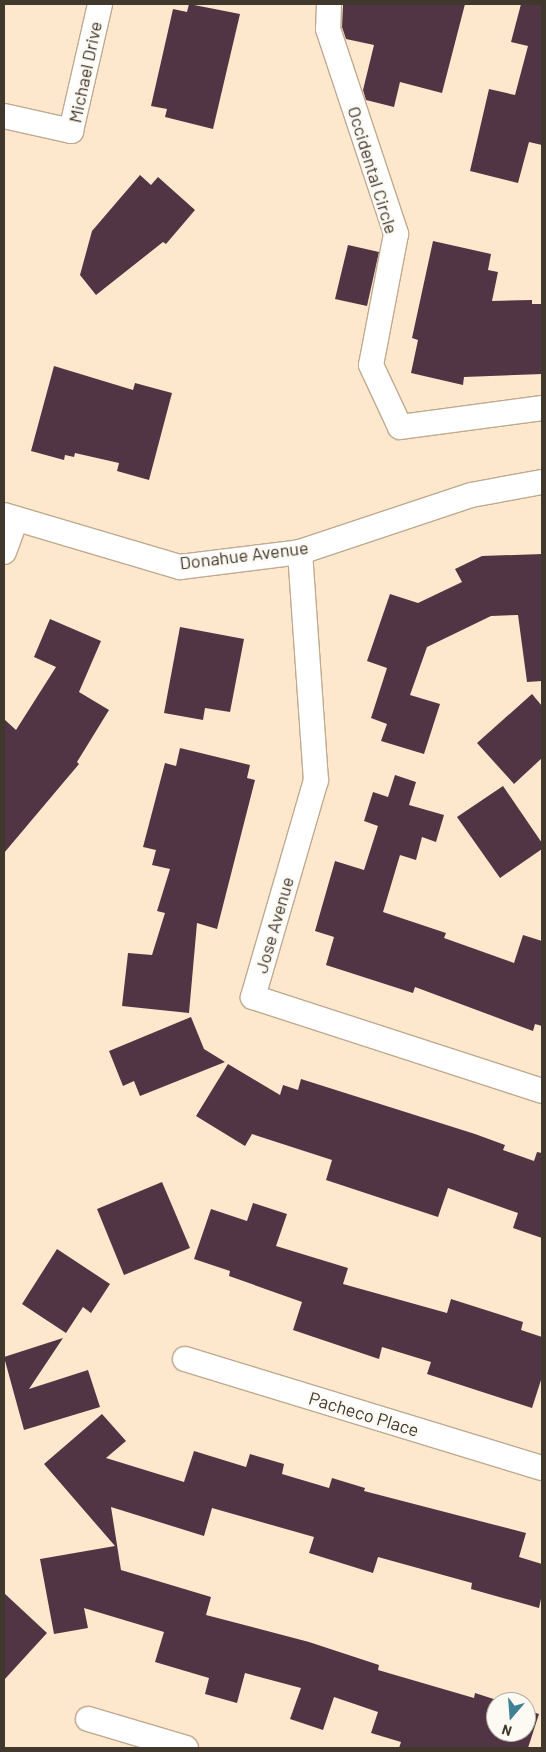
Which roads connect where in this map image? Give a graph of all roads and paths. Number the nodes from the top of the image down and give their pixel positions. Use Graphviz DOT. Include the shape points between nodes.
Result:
graph roads {
  1 [pos="100,4"];
  2 [pos="329,4"];
  3 [pos="4,116"];
  4 [pos="542,408"];
  5 [pos="542,482"];
  6 [pos="10,517"];
  7 [pos="4,552"];
  8 [pos="300,552"];
  9 [pos="542,1092"];
  10 [pos="185,1359"];
  11 [pos="542,1468"];
  12 [pos="88,1719"];
  13 [pos="186,1748"];
  1 -- 3 [label="street, Michael Drive" via="71,131"];
  2 -- 4 [label="street, Occidental Circle" via="328,29 396,234 371,364 400,427"];
  5 -- 8 [label="street, Donahue Avenue" via="471,495"];
  6 -- 7 [label="street"];
  6 -- 8 [label="street, Donahue Avenue" via="180,566"];
  8 -- 9 [label="street, Jose Avenue" via="316,780 253,997"];
  10 -- 11 [label="street, Pacheco Place"];
  12 -- 13 [label="street"];
}
